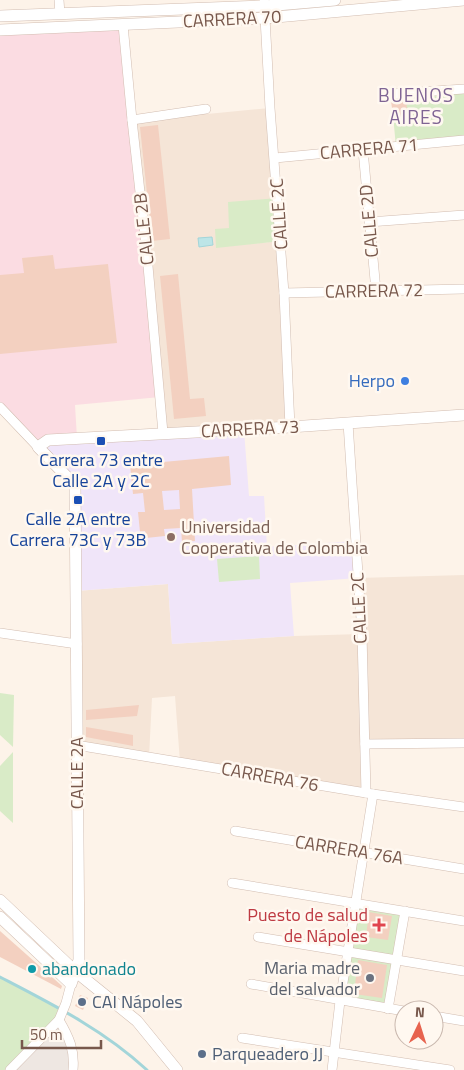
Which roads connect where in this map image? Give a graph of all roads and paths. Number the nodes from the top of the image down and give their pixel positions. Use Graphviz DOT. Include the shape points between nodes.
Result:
graph roads {
  1 [pos="59,0"];
  2 [pos="335,0"];
  3 [pos="464,0"];
  4 [pos="264,3"];
  5 [pos="60,14"];
  6 [pos="0,16"];
  7 [pos="265,18"];
  8 [pos="123,24"];
  9 [pos="0,30"];
  10 [pos="464,89"];
  11 [pos="391,94"];
  12 [pos="206,109"];
  13 [pos="132,120"];
  14 [pos="464,140"];
  15 [pos="362,150"];
  16 [pos="275,158"];
  17 [pos="464,215"];
  18 [pos="369,222"];
  19 [pos="464,290"];
  20 [pos="376,291"];
  21 [pos="284,293"];
  22 [pos="0,408"];
  23 [pos="464,416"];
  24 [pos="348,423"];
  25 [pos="290,427"];
  26 [pos="163,433"];
  27 [pos="38,447"];
  28 [pos="0,632"];
  29 [pos="76,644"];
  30 [pos="464,743"];
  31 [pos="365,744"];
  32 [pos="76,745"];
  33 [pos="369,794"];
  34 [pos="464,807"];
  35 [pos="235,831"];
  36 [pos="365,853"];
  37 [pos="464,869"];
  38 [pos="232,883"];
  39 [pos="0,900"];
  40 [pos="357,903"];
  41 [pos="405,911"];
  42 [pos="0,917"];
  43 [pos="464,921"];
  44 [pos="258,938"];
  45 [pos="349,952"];
  46 [pos="397,960"];
  47 [pos="464,970"];
  48 [pos="75,971"];
  49 [pos="71,984"];
  50 [pos="251,984"];
  51 [pos="340,1001"];
  52 [pos="388,1009"];
  53 [pos="394,1010"];
  54 [pos="444,1018"];
  55 [pos="59,1020"];
  56 [pos="464,1021"];
  57 [pos="242,1038"];
  58 [pos="335,1051"];
  59 [pos="10,1070"];
  60 [pos="73,1070"];
  61 [pos="177,1070"];
  62 [pos="332,1070"];
  63 [pos="450,1070"];
  1 -- 5 [label="street"];
  2 -- 4 [label="street, CARRERA 70"];
  3 -- 7 [label="street, CARRERA 70"];
  4 -- 5 [label="street, CARRERA 70"];
  4 -- 7 [label="street, CALLE 2C"];
  5 -- 6 [label="street, CARRERA 70"];
  7 -- 8 [label="street, CARRERA 70"];
  7 -- 16 [label="street, CALLE 2C"];
  8 -- 9 [label="street, CARRERA 70"];
  8 -- 13 [label="street, CALLE 2B"];
  10 -- 11 [label="street"];
  12 -- 13 [label="street"];
  13 -- 26 [label="street, CALLE 2B"];
  14 -- 15 [label="street, CARRERA 71"];
  15 -- 16 [label="street, CARRERA 71"];
  15 -- 18 [label="street, CALLE 2D"];
  16 -- 21 [label="street, CALLE 2C"];
  17 -- 18 [label="street"];
  18 -- 20 [label="street, CALLE 2D"];
  19 -- 20 [label="street, CARRERA 72"];
  20 -- 21 [label="street, CARRERA 72"];
  21 -- 25 [label="street, CALLE 2C"];
  22 -- 27 [label="street"];
  23 -- 24 [label="street, CARRERA 73"];
  24 -- 25 [label="street, CARRERA 73"];
  24 -- 31 [label="street, CALLE 2C" via="362,634"];
  25 -- 26 [label="street, CARRERA 73"];
  26 -- 27 [label="street, CARRERA 73" via="48,440"];
  27 -- 29 [label="street, CALLE 2A" via="75,484"];
  28 -- 29 [label="street"];
  29 -- 32 [label="street, CALLE 2A"];
  30 -- 31 [label="street"];
  31 -- 33 [label="street, CALLE 2C"];
  32 -- 33 [label="street, CARRERA 76"];
  32 -- 48 [label="street, CALLE 2A" via="78,960"];
  33 -- 34 [label="street, CARRERA 76"];
  33 -- 36 [label="street, CALLE 2C"];
  35 -- 36 [label="street, CARRERA 76A"];
  36 -- 37 [label="street, CARRERA 76A"];
  36 -- 40 [label="street, CALLE 2C"];
  38 -- 40 [label="street"];
  39 -- 48 [label="street"];
  40 -- 41 [label="street"];
  40 -- 45 [label="street, CALLE 2C"];
  41 -- 43 [label="street"];
  41 -- 46 [label="street"];
  42 -- 49 [label="street"];
  44 -- 45 [label="street"];
  45 -- 46 [label="street"];
  45 -- 51 [label="street, CALLE 2C"];
  46 -- 47 [label="street"];
  46 -- 52 [label="street"];
  48 -- 49 [label="street, CALLE 2A"];
  48 -- 61 [label="street" via="137,1021"];
  49 -- 55 [label="street"];
  50 -- 51 [label="street"];
  51 -- 52 [label="street"];
  51 -- 58 [label="street, CALLE 2C"];
  52 -- 53 [label="street"];
  54 -- 56 [label="street"];
  55 -- 59 [label="street"];
  55 -- 60 [label="street" via="72,1044"];
  57 -- 58 [label="street"];
  58 -- 62 [label="street, CALLE 2C"];
  58 -- 63 [label="street"];
}
